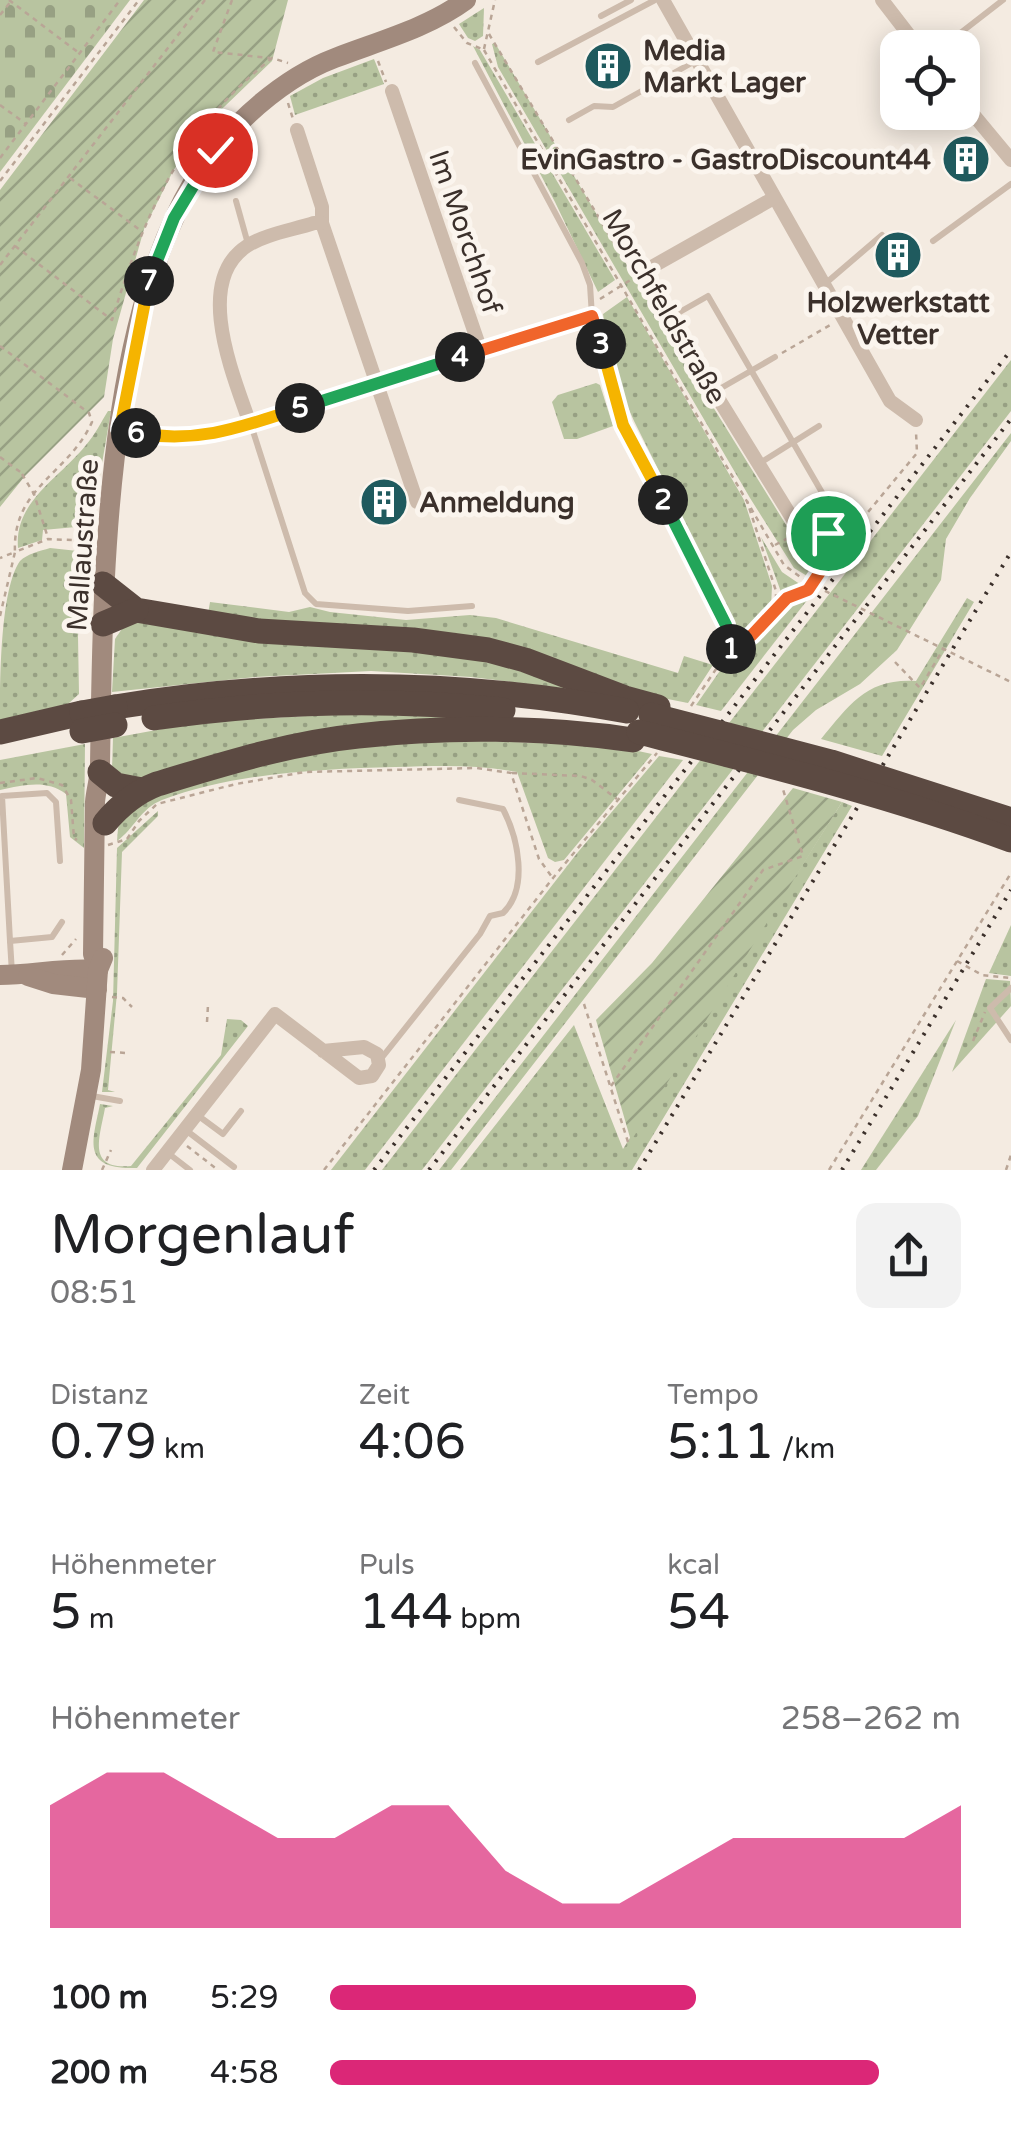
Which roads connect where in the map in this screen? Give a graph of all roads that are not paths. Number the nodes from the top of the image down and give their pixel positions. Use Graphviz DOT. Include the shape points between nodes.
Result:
graph roads {
  1 [pos="630,0"];
  2 [pos="655,0"];
  3 [pos="663,0"];
  4 [pos="882,0"];
  5 [pos="1003,0"];
  6 [pos="457,4"];
  7 [pos="601,16"];
  8 [pos="905,30"];
  9 [pos="964,30"];
  10 [pos="697,60"];
  11 [pos="538,62"];
  12 [pos="474,63"];
  13 [pos="392,90"];
  14 [pos="569,120"];
  15 [pos="980,123"];
  16 [pos="296,130"];
  17 [pos="1011,160"];
  18 [pos="1011,184"];
  19 [pos="774,198"];
  20 [pos="236,201"];
  21 [pos="322,223"];
  22 [pos="882,235"];
  23 [pos="933,240"];
  24 [pos="248,245"];
  25 [pos="822,285"];
  26 [pos="703,288"];
  27 [pos="708,296"];
  28 [pos="592,316"];
  29 [pos="670,317"];
  30 [pos="481,351"];
  31 [pos="776,356"];
  32 [pos="751,370"];
  33 [pos="376,383"];
  34 [pos="715,391"];
  35 [pos="916,420"];
  36 [pos="250,424"];
  37 [pos="818,426"];
  38 [pos="120,429"];
  39 [pos="628,431"];
  40 [pos="794,442"];
  41 [pos="759,464"];
  42 [pos="418,502"];
  43 [pos="800,531"];
  44 [pos="821,532"];
  45 [pos="103,584"];
  46 [pos="472,606"];
  47 [pos="136,610"];
  48 [pos="103,624"];
  49 [pos="82,722"];
  50 [pos="645,724"];
  51 [pos="680,730"];
  52 [pos="0,732"];
  53 [pos="0,750"];
  54 [pos="100,772"];
  55 [pos="142,790"];
  56 [pos="2,796"];
  57 [pos="460,800"];
  58 [pos="1011,820"];
  59 [pos="110,834"];
  60 [pos="1011,840"];
  61 [pos="60,861"];
  62 [pos="94,915"];
  63 [pos="62,922"];
  64 [pos="10,941"];
  65 [pos="59,969"];
  66 [pos="13,976"];
  67 [pos="97,985"];
  68 [pos="1011,988"];
  69 [pos="1011,1040"];
  70 [pos="323,1052"];
  71 [pos="383,1058"];
  72 [pos="88,1095"];
  73 [pos="120,1101"];
  74 [pos="241,1111"];
  75 [pos="196,1114"];
  76 [pos="181,1134"];
  77 [pos="167,1152"];
  78 [pos="234,1168"];
  79 [pos="72,1170"];
  80 [pos="153,1170"];
  81 [pos="190,1170"];
  1 -- 7 [label="lane"];
  2 -- 11 [label="lane"];
  3 -- 10 [label="street"];
  4 -- 8 [label="street"];
  5 -- 9 [label="lane"];
  6 -- 38 [label="main road, Mallaustraße" via="296,77 215,150 155,265"];
  10 -- 14 [label="lane" via="613,107 594,106"];
  10 -- 19 [label="street"];
  12 -- 28 [label="lane" via="582,263"];
  13 -- 30 [label="street, Im Morchhof" via="411,127"];
  15 -- 17 [label="street"];
  16 -- 21 [label="street"];
  18 -- 23 [label="lane"];
  19 -- 25 [label="street"];
  19 -- 29 [label="street" via="630,277"];
  20 -- 24 [label="lane"];
  21 -- 24 [label="street"];
  21 -- 33 [label="street"];
  22 -- 25 [label="lane"];
  24 -- 36 [label="street" via="227,274 220,320"];
  25 -- 35 [label="street" via="890,402"];
  26 -- 27 [label="lane"];
  27 -- 29 [label="lane"];
  27 -- 32 [label="lane"];
  28 -- 30 [label="street, Im Morchhof"];
  28 -- 39 [label="lane"];
  29 -- 34 [label="street"];
  30 -- 33 [label="street, Im Morchhof"];
  31 -- 32 [label="lane"];
  32 -- 34 [label="lane"];
  32 -- 40 [label="lane"];
  33 -- 36 [label="street, Im Morchhof"];
  33 -- 42 [label="street"];
  34 -- 41 [label="street"];
  36 -- 38 [label="street, Im Morchhof" via="188,438"];
  36 -- 46 [label="lane" via="306,594 316,604 408,611"];
  37 -- 40 [label="lane"];
  38 -- 45 [label="main road, Mallaustraße"];
  40 -- 41 [label="lane"];
  40 -- 44 [label="lane" via="831,508 819,515"];
  41 -- 43 [label="street"];
  43 -- 44 [label="street"];
  43 -- 44 [label="street" via="822,558 834,553 836,542"];
  45 -- 47 [label="highway"];
  45 -- 48 [label="main road, Mallaustraße"];
  47 -- 48 [label="highway"];
  47 -- 50 [label="highway" via="258,631 475,648 524,660"];
  48 -- 54 [label="main road, Mallaustraße"];
  49 -- 50 [label="highway, bridge" via="394,702"];
  49 -- 52 [label="highway"];
  49 -- 53 [label="highway"];
  50 -- 51 [label="highway, bridge"];
  50 -- 51 [label="highway, bridge"];
  50 -- 55 [label="highway" via="359,736 276,750"];
  51 -- 58 [label="highway, bridge" via="831,762"];
  51 -- 60 [label="highway, bridge"];
  54 -- 55 [label="highway"];
  54 -- 59 [label="main road, Mallaustraße"];
  54 -- 62 [label="main road, Mallaustraße"];
  55 -- 59 [label="highway" via="118,807"];
  56 -- 61 [label="lane" via="55,798"];
  56 -- 64 [label="lane"];
  57 -- 71 [label="lane" via="503,809 515,836 516,895 503,913 490,916"];
  59 -- 67 [label="main road, Mallaustraße"];
  62 -- 65 [label="main road" via="78,950"];
  62 -- 67 [label="main road, Mallaustraße"];
  63 -- 64 [label="lane" via="52,937"];
  64 -- 66 [label="lane"];
  65 -- 66 [label="main road"];
  65 -- 67 [label="main road"];
  66 -- 67 [label="main road"];
  67 -- 72 [label="main road, Mallaustraße"];
  68 -- 69 [label="lane" via="990,1008"];
  70 -- 71 [label="street" via="364,1047"];
  70 -- 71 [label="street" via="359,1078 374,1074"];
  70 -- 75 [label="street" via="275,1014"];
  72 -- 73 [label="lane"];
  72 -- 79 [label="main road, Mallaustraße"];
  74 -- 75 [label="lane" via="223,1134"];
  75 -- 76 [label="street"];
  76 -- 77 [label="street"];
  76 -- 78 [label="lane"];
  77 -- 80 [label="street"];
  77 -- 81 [label="lane"];
}
